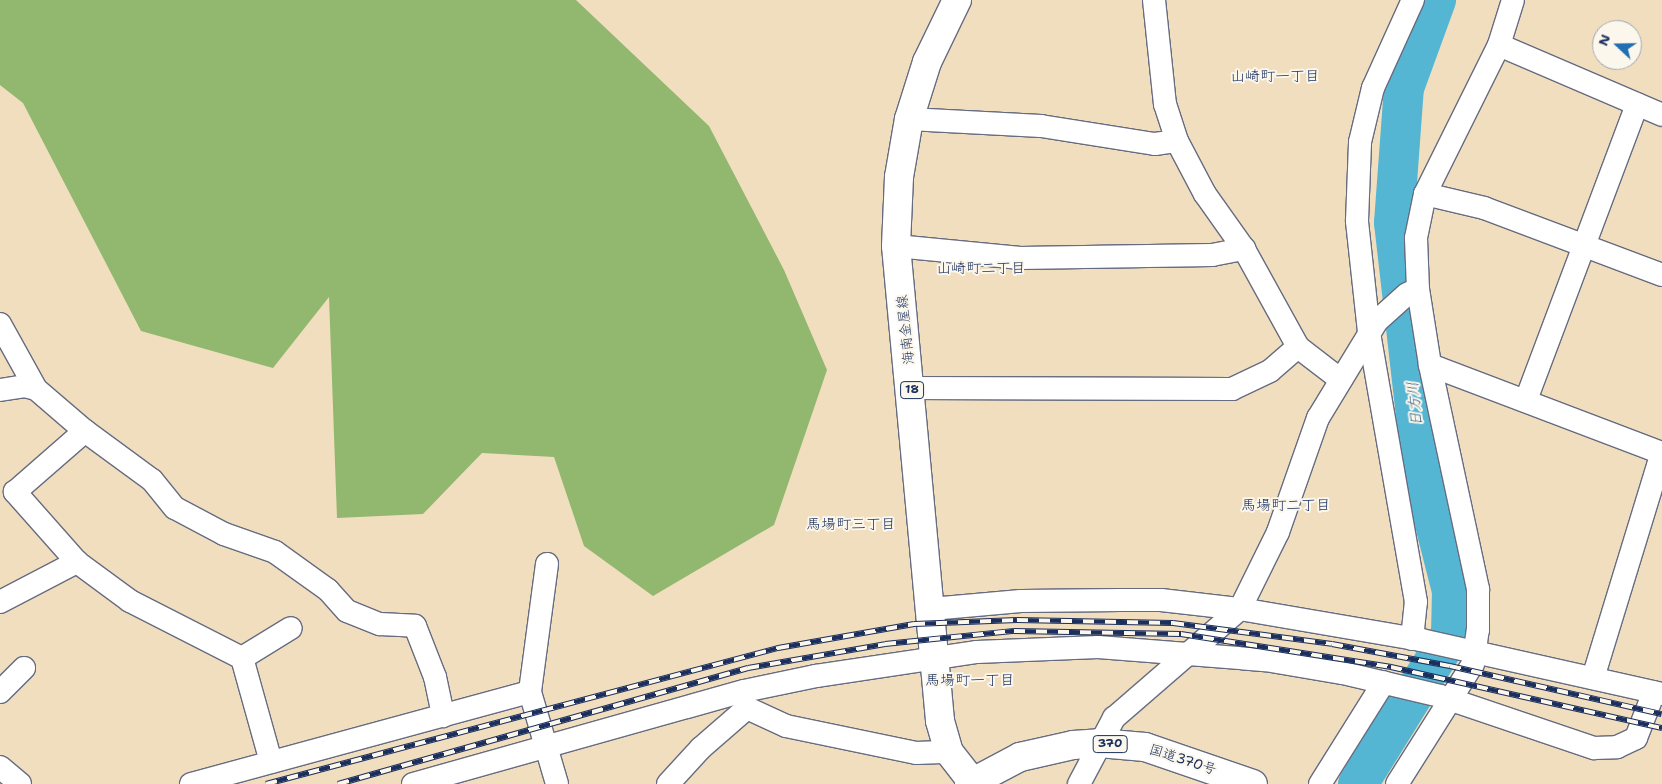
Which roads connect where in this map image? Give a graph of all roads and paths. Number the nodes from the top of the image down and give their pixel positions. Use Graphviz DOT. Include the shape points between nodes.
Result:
graph roads {
  1 [pos="956,0"];
  2 [pos="1154,0"];
  3 [pos="1414,0"];
  4 [pos="1513,0"];
  5 [pos="1498,45"];
  6 [pos="1637,104"];
  7 [pos="1662,115"];
  8 [pos="909,119"];
  9 [pos="1178,141"];
  10 [pos="1425,194"];
  11 [pos="896,246"];
  12 [pos="1583,247"];
  13 [pos="1244,249"];
  14 [pos="1662,275"];
  15 [pos="1413,292"];
  16 [pos="0,324"];
  17 [pos="1373,327"];
  18 [pos="1298,347"];
  19 [pos="1430,364"];
  20 [pos="1341,380"];
  21 [pos="912,388"];
  22 [pos="36,389"];
  23 [pos="0,390"];
  24 [pos="1526,400"];
  25 [pos="85,431"];
  26 [pos="1662,453"];
  27 [pos="77,562"];
  28 [pos="547,564"];
  29 [pos="0,602"];
  30 [pos="931,609"];
  31 [pos="1240,609"];
  32 [pos="291,628"];
  33 [pos="1417,640"];
  34 [pos="1469,651"];
  35 [pos="1190,652"];
  36 [pos="935,656"];
  37 [pos="242,658"];
  38 [pos="24,668"];
  39 [pos="1593,678"];
  40 [pos="1392,684"];
  41 [pos="0,692"];
  42 [pos="530,692"];
  43 [pos="1658,693"];
  44 [pos="1446,698"];
  45 [pos="745,699"];
  46 [pos="443,716"];
  47 [pos="1099,743"];
  48 [pos="546,747"];
  49 [pos="950,752"];
  50 [pos="271,762"];
  51 [pos="0,767"];
  52 [pos="970,782"];
  53 [pos="554,783"];
  54 [pos="20,784"];
  55 [pos="191,784"];
  56 [pos="413,784"];
  57 [pos="668,784"];
  58 [pos="1079,784"];
  59 [pos="1254,784"];
  60 [pos="1320,784"];
  61 [pos="1397,784"];
  1 -- 8 [label="main road, 海南金屋線 / 18" via="927,62"];
  2 -- 9 [label="street" via="1165,104"];
  3 -- 17 [label="street" via="1372,88 1360,142 1357,221"];
  4 -- 5 [label="street"];
  5 -- 6 [label="street"];
  5 -- 10 [label="street"];
  6 -- 7 [label="street"];
  6 -- 12 [label="street"];
  8 -- 9 [label="street" via="1041,126 1155,144"];
  8 -- 11 [label="main road, 海南金屋線 / 18" via="899,177"];
  9 -- 13 [label="street" via="1206,194"];
  10 -- 12 [label="street" via="1484,208"];
  10 -- 15 [label="street" via="1416,238"];
  11 -- 13 [label="street" via="1020,258 1212,255"];
  11 -- 21 [label="main road, 海南金屋線 / 18"];
  12 -- 14 [label="street"];
  12 -- 24 [label="street"];
  13 -- 18 [label="street"];
  15 -- 17 [label="street"];
  15 -- 19 [label="street"];
  16 -- 22 [label="street"];
  17 -- 20 [label="street"];
  17 -- 33 [label="street" via="1416,602"];
  18 -- 20 [label="street"];
  18 -- 21 [label="street" via="1270,371 1232,388"];
  19 -- 24 [label="street"];
  19 -- 34 [label="street" via="1478,589"];
  20 -- 31 [label="street" via="1318,418 1278,532"];
  21 -- 30 [label="main road, 海南金屋線 / 18"];
  22 -- 23 [label="street" via="25,386"];
  22 -- 25 [label="street"];
  24 -- 26 [label="street"];
  25 -- 27 [label="street" via="15,492"];
  25 -- 46 [label="street" via="152,480 175,508 224,534 275,552 328,590 347,611 380,624 415,626 435,677"];
  26 -- 39 [label="street"];
  27 -- 29 [label="street"];
  27 -- 37 [label="street" via="130,601"];
  28 -- 42 [label="street"];
  30 -- 31 [label="street" via="1021,601 1161,600"];
  30 -- 36 [label="main road, 海南金屋線 / 18"];
  31 -- 33 [label="street"];
  31 -- 35 [label="street"];
  32 -- 37 [label="street"];
  33 -- 34 [label="street"];
  34 -- 39 [label="street"];
  34 -- 44 [label="street" via="1473,664"];
  35 -- 36 [label="street" via="1040,648"];
  35 -- 40 [label="street" via="1265,660"];
  35 -- 47 [label="street" via="1114,718"];
  36 -- 45 [label="street"];
  36 -- 49 [label="main road, 海南金屋線 / 18" via="940,722"];
  37 -- 50 [label="street"];
  38 -- 41 [label="street"];
  39 -- 43 [label="street"];
  40 -- 44 [label="street"];
  40 -- 60 [label="street"];
  42 -- 46 [label="street"];
  42 -- 48 [label="street"];
  43 -- 44 [label="street" via="1636,738 1617,747 1594,748"];
  44 -- 61 [label="street"];
  45 -- 48 [label="street"];
  45 -- 49 [label="street" via="786,726 916,753"];
  45 -- 57 [label="street"];
  46 -- 50 [label="street"];
  47 -- 52 [label="main road, 国道370号 / 370" via="1073,745 1020,757"];
  47 -- 58 [label="street"];
  47 -- 59 [label="main road, 国道370号 / 370" via="1145,747"];
  48 -- 53 [label="street"];
  48 -- 56 [label="street"];
  49 -- 52 [label="main road, 海南金屋線 / 18"];
  50 -- 55 [label="street"];
  51 -- 54 [label="street"];
}
